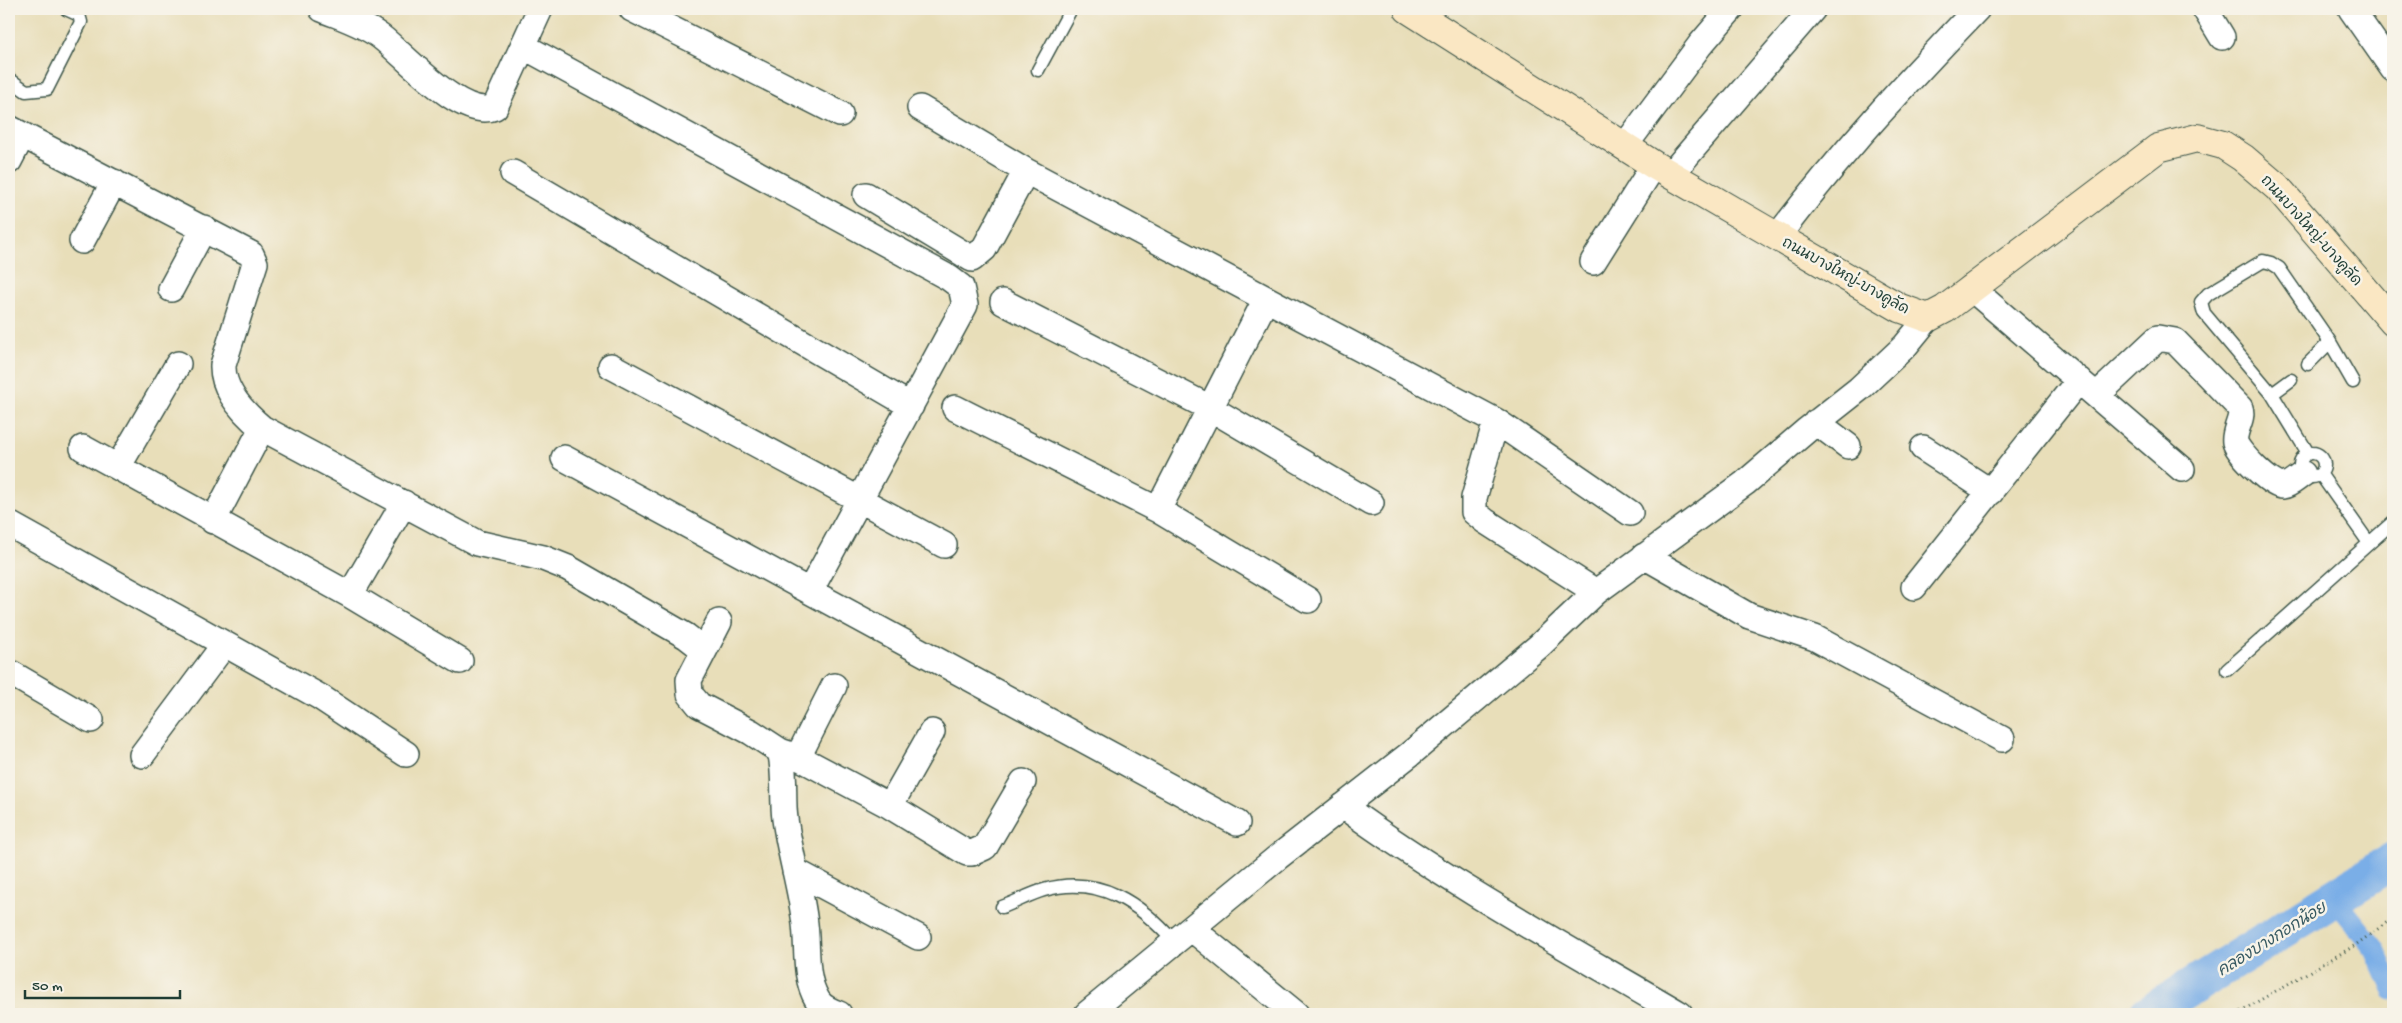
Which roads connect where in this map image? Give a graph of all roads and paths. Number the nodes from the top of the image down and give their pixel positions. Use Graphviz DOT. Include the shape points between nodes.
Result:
graph roads {
  1 [pos="66,9"];
  2 [pos="322,9"];
  3 [pos="540,9"];
  4 [pos="632,9"];
  5 [pos="1071,9"];
  6 [pos="1408,9"];
  7 [pos="1731,9"];
  8 [pos="1813,9"];
  9 [pos="1977,9"];
  10 [pos="2205,9"];
  11 [pos="2351,9"];
  12 [pos="2222,37"];
  13 [pos="2386,42"];
  14 [pos="523,46"];
  15 [pos="2393,69"];
  16 [pos="1038,70"];
  17 [pos="9,79"];
  18 [pos="920,108"];
  19 [pos="840,114"];
  20 [pos="15,132"];
  21 [pos="1624,147"];
  22 [pos="9,161"];
  23 [pos="1662,170"];
  24 [pos="1026,171"];
  25 [pos="513,173"];
  26 [pos="114,182"];
  27 [pos="866,195"];
  28 [pos="204,228"];
  29 [pos="1778,236"];
  30 [pos="82,241"];
  31 [pos="1593,262"];
  32 [pos="1972,288"];
  33 [pos="171,289"];
  34 [pos="1266,299"];
  35 [pos="1003,302"];
  36 [pos="1928,318"];
  37 [pos="2393,322"];
  38 [pos="2330,342"];
  39 [pos="178,364"];
  40 [pos="2308,364"];
  41 [pos="611,366"];
  42 [pos="2291,380"];
  43 [pos="2354,382"];
  44 [pos="2088,388"];
  45 [pos="2272,394"];
  46 [pos="910,406"];
  47 [pos="954,408"];
  48 [pos="1210,408"];
  49 [pos="1496,421"];
  50 [pos="1816,422"];
  51 [pos="262,428"];
  52 [pos="1848,446"];
  53 [pos="83,448"];
  54 [pos="1923,448"];
  55 [pos="564,458"];
  56 [pos="2311,467"];
  57 [pos="118,468"];
  58 [pos="2182,469"];
  59 [pos="1990,492"];
  60 [pos="860,500"];
  61 [pos="404,503"];
  62 [pos="1371,503"];
  63 [pos="1158,510"];
  64 [pos="1630,513"];
  65 [pos="212,521"];
  66 [pos="2393,522"];
  67 [pos="9,524"];
  68 [pos="2369,543"];
  69 [pos="944,546"];
  70 [pos="1644,556"];
  71 [pos="1914,587"];
  72 [pos="810,591"];
  73 [pos="1596,592"];
  74 [pos="350,595"];
  75 [pos="1308,600"];
  76 [pos="719,622"];
  77 [pos="224,645"];
  78 [pos="704,650"];
  79 [pos="460,661"];
  80 [pos="2227,670"];
  81 [pos="9,672"];
  82 [pos="834,686"];
  83 [pos="91,720"];
  84 [pos="932,732"];
  85 [pos="2002,739"];
  86 [pos="406,754"];
  87 [pos="789,754"];
  88 [pos="142,755"];
  89 [pos="1023,782"];
  90 [pos="890,806"];
  91 [pos="1343,806"];
  92 [pos="1237,823"];
  93 [pos="795,871"];
  94 [pos="1002,908"];
  95 [pos="2393,918"];
  96 [pos="1183,936"];
  97 [pos="918,937"];
  98 [pos="839,1014"];
  99 [pos="1087,1014"];
  100 [pos="1296,1014"];
  101 [pos="1680,1014"];
  102 [pos="2236,1014"];
  1 -- 17 [label="lane" via="79,16 81,22 47,90 26,91"];
  2 -- 14 [label="street" via="381,36 432,83 476,108 486,110 495,107"];
  3 -- 14 [label="street"];
  4 -- 19 [label="street"];
  5 -- 16 [label="lane"];
  6 -- 21 [label="street, ถนนบางใหญ่-บางคูลัด"];
  7 -- 21 [label="street"];
  8 -- 23 [label="street"];
  9 -- 29 [label="street" via="1863,130"];
  10 -- 12 [label="street"];
  11 -- 13 [label="street"];
  13 -- 15 [label="street"];
  14 -- 46 [label="street" via="961,287 965,305"];
  18 -- 24 [label="street"];
  20 -- 22 [label="street"];
  20 -- 26 [label="street"];
  21 -- 23 [label="street, ถนนบางใหญ่-บางคูลัด"];
  23 -- 29 [label="street, ถนนบางใหญ่-บางคูลัด"];
  23 -- 31 [label="street"];
  24 -- 27 [label="street" via="984,248 972,258"];
  24 -- 34 [label="street"];
  25 -- 46 [label="street"];
  26 -- 28 [label="street"];
  26 -- 30 [label="street"];
  28 -- 33 [label="street"];
  28 -- 51 [label="street" via="254,258 223,365 223,376 248,417"];
  29 -- 36 [label="street, ถนนบางใหญ่-บางคูลัด" via="1900,308"];
  32 -- 36 [label="street, ถนนบางใหญ่-บางคูลัด"];
  32 -- 37 [label="street, ถนนบางใหญ่-บางคูลัด" via="2158,148 2197,138 2223,145 2277,187"];
  32 -- 44 [label="street"];
  34 -- 48 [label="street"];
  34 -- 49 [label="street"];
  35 -- 48 [label="street"];
  36 -- 50 [label="street" via="1859,389"];
  38 -- 40 [label="lane"];
  38 -- 43 [label="lane"];
  38 -- 45 [label="lane" via="2271,262 2263,261 2204,298 2201,302 2204,313"];
  39 -- 57 [label="street"];
  41 -- 60 [label="street"];
  42 -- 45 [label="lane"];
  44 -- 56 [label="street" via="2158,338 2175,341 2240,408 2235,441 2240,452 2258,470 2278,485 2285,485"];
  44 -- 58 [label="street"];
  44 -- 59 [label="street"];
  45 -- 56 [label="lane"];
  46 -- 60 [label="street"];
  47 -- 63 [label="street"];
  48 -- 62 [label="street"];
  48 -- 63 [label="street"];
  49 -- 64 [label="street"];
  49 -- 73 [label="street" via="1474,498 1474,512"];
  50 -- 52 [label="street"];
  50 -- 70 [label="street" via="1745,483"];
  51 -- 61 [label="street"];
  51 -- 65 [label="street"];
  53 -- 57 [label="street"];
  54 -- 59 [label="street"];
  55 -- 72 [label="street"];
  56 -- 68 [label="lane"];
  57 -- 65 [label="street"];
  59 -- 71 [label="street"];
  60 -- 69 [label="street"];
  60 -- 72 [label="street"];
  61 -- 74 [label="street"];
  61 -- 78 [label="street" via="477,543 543,558 568,568 686,636"];
  63 -- 75 [label="street"];
  65 -- 74 [label="street"];
  66 -- 68 [label="lane"];
  67 -- 77 [label="street"];
  68 -- 80 [label="lane"];
  70 -- 73 [label="street"];
  70 -- 85 [label="street" via="1749,616 1815,638"];
  72 -- 92 [label="street"];
  73 -- 91 [label="street" via="1539,646"];
  74 -- 79 [label="street"];
  76 -- 78 [label="street"];
  77 -- 86 [label="street" via="320,697"];
  77 -- 88 [label="street"];
  78 -- 87 [label="street" via="689,680 690,694 699,704"];
  81 -- 83 [label="street"];
  82 -- 87 [label="street"];
  84 -- 90 [label="street"];
  87 -- 90 [label="street"];
  87 -- 93 [label="street" via="783,760 783,802"];
  89 -- 90 [label="street" via="985,847 972,853"];
  91 -- 96 [label="street"];
  91 -- 101 [label="street" via="1406,851"];
  93 -- 97 [label="street"];
  93 -- 98 [label="street" via="805,927 806,961 813,989 818,1001"];
  94 -- 96 [label="lane" via="1045,889 1072,886 1108,890"];
  95 -- 102 [label="path" via="2354,946"];
  96 -- 99 [label="street"];
  96 -- 100 [label="street"];
}
